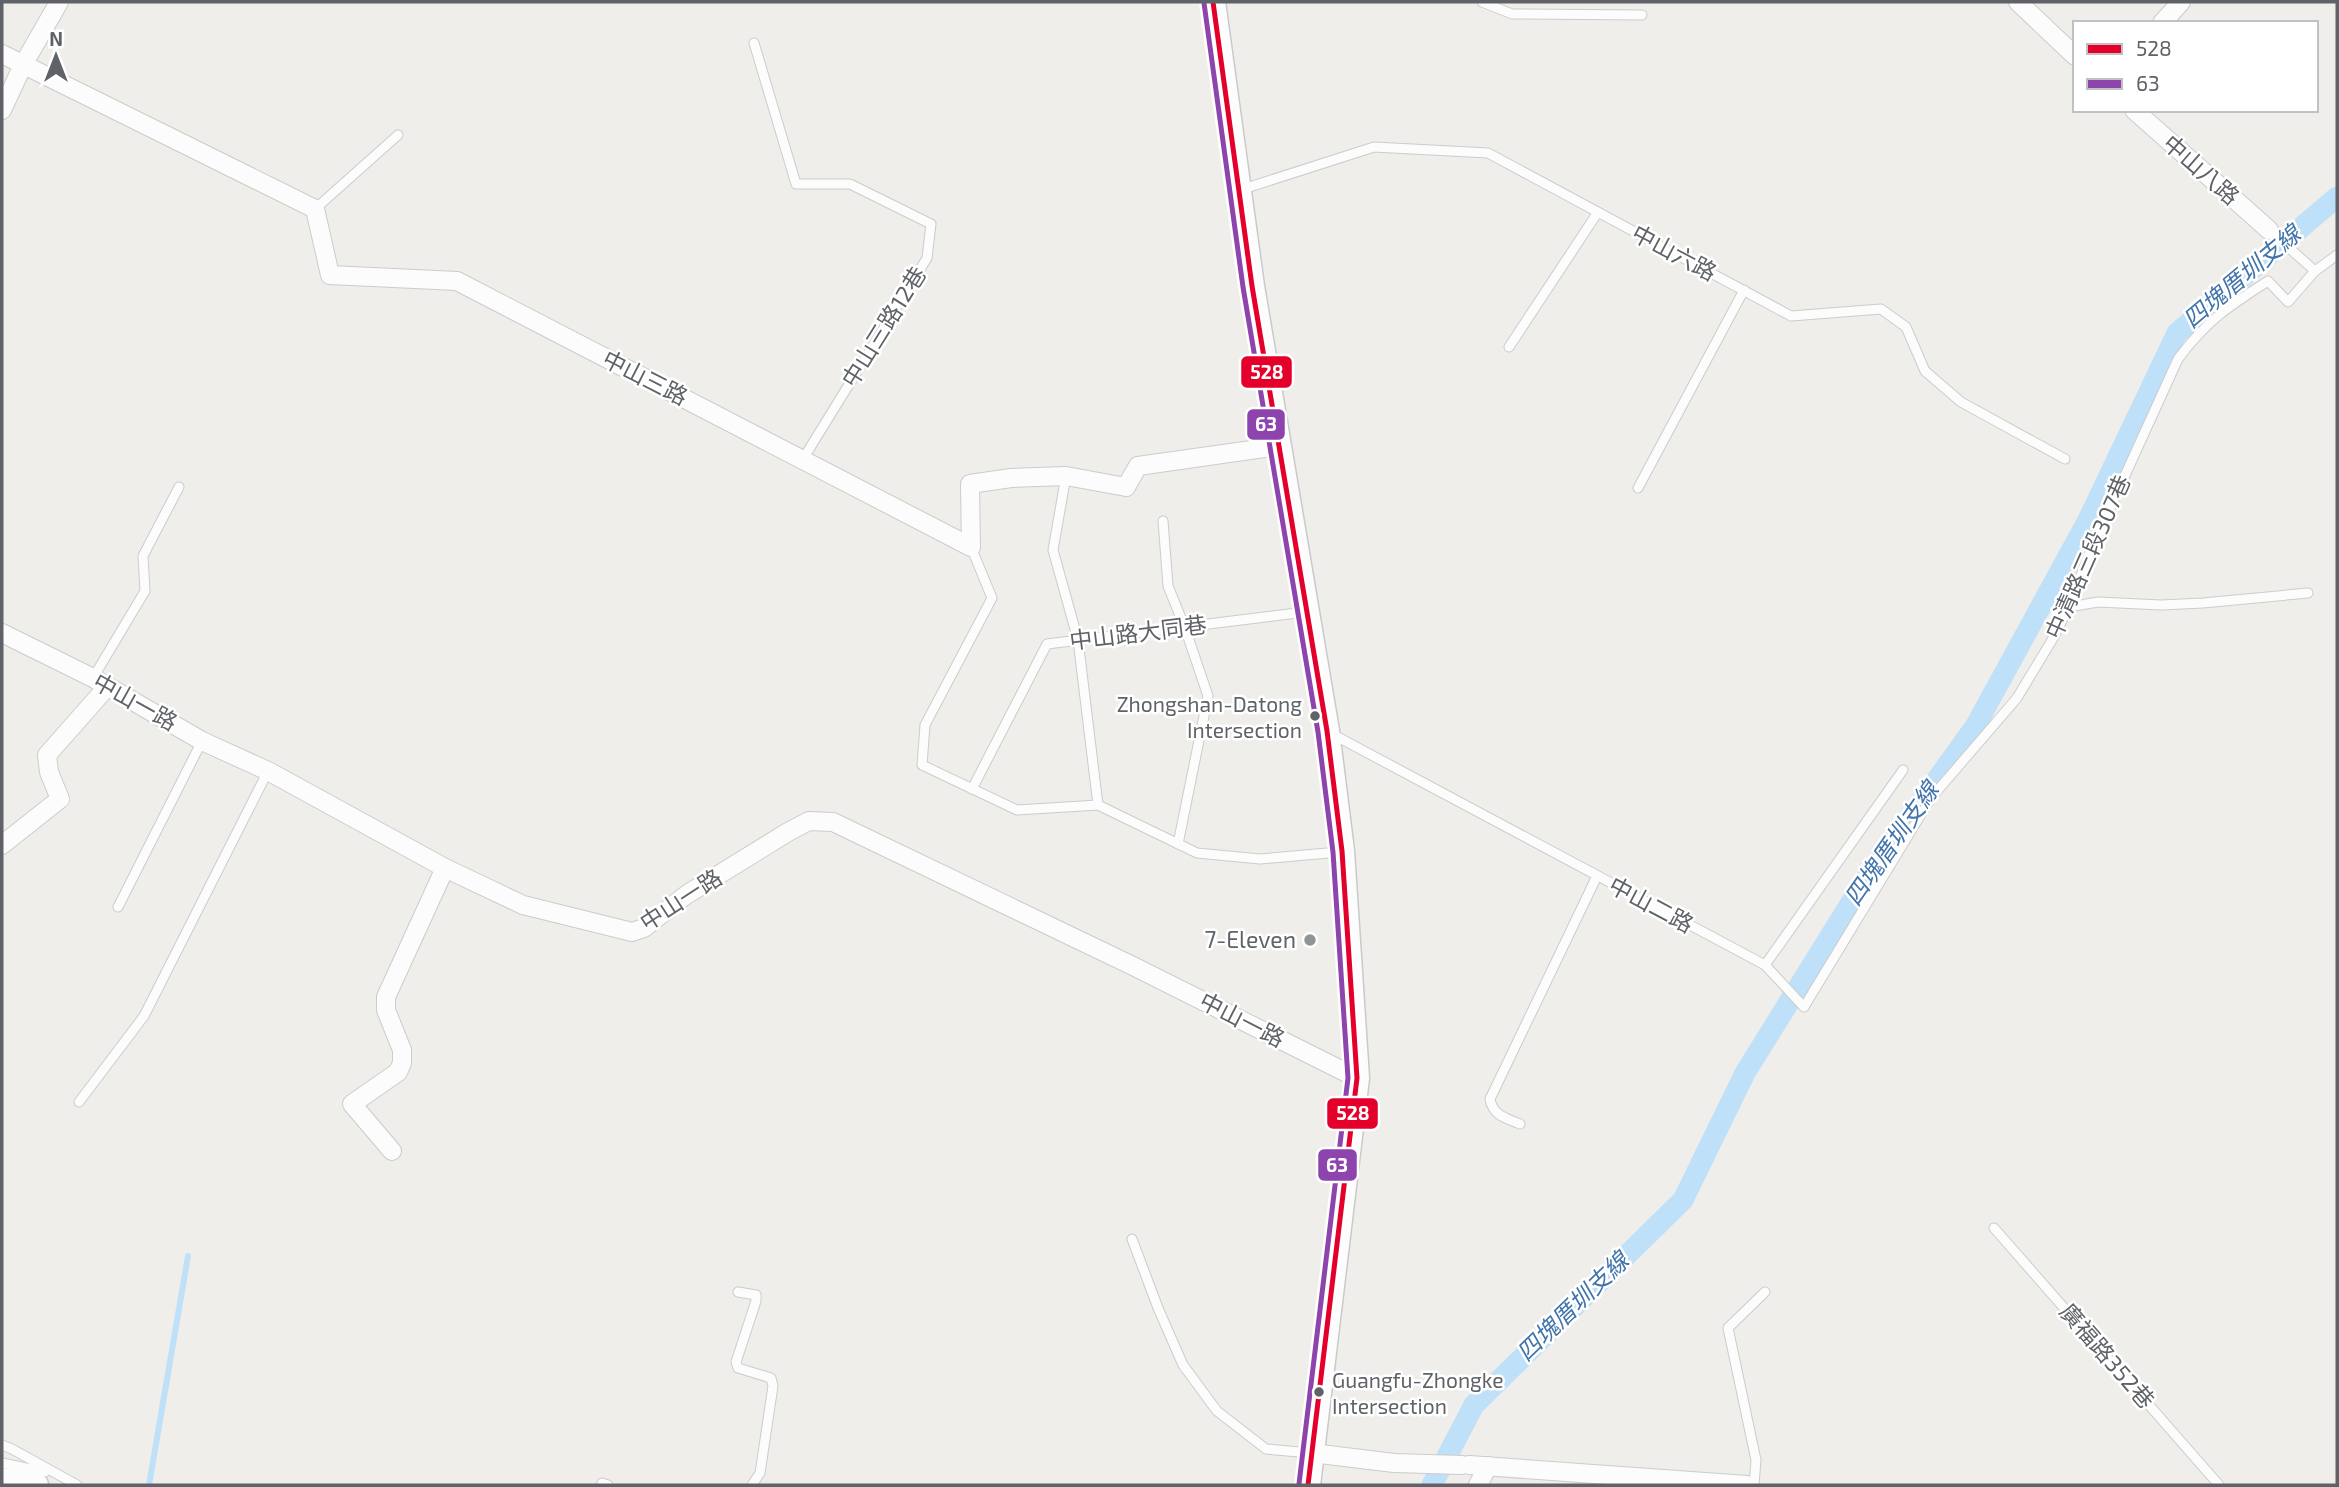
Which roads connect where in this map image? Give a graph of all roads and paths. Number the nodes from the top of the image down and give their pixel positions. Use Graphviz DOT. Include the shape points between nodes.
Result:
graph roads {
  1 [pos="59,2"];
  2 [pos="1213,2"];
  3 [pos="1482,2"];
  4 [pos="2018,2"];
  5 [pos="2182,2"];
  6 [pos="1642,15"];
  7 [pos="2164,21"];
  8 [pos="754,43"];
  9 [pos="2,54"];
  10 [pos="2073,54"];
  11 [pos="23,65"];
  12 [pos="2,110"];
  13 [pos="2136,112"];
  14 [pos="398,135"];
  15 [pos="1238,191"];
  16 [pos="314,209"];
  17 [pos="1598,212"];
  18 [pos="2269,230"];
  19 [pos="2337,255"];
  20 [pos="2315,271"];
  21 [pos="1744,290"];
  22 [pos="1509,347"];
  23 [pos="1279,446"];
  24 [pos="803,459"];
  25 [pos="2065,459"];
  26 [pos="1066,476"];
  27 [pos="180,487"];
  28 [pos="1638,488"];
  29 [pos="1163,522"];
  30 [pos="971,547"];
  31 [pos="2308,593"];
  32 [pos="2069,607"];
  33 [pos="1307,611"];
  34 [pos="1185,628"];
  35 [pos="2,633"];
  36 [pos="1078,640"];
  37 [pos="100,682"];
  38 [pos="1327,731"];
  39 [pos="202,741"];
  40 [pos="1903,770"];
  41 [pos="268,771"];
  42 [pos="972,789"];
  43 [pos="1098,806"];
  44 [pos="1178,844"];
  45 [pos="2,845"];
  46 [pos="1342,851"];
  47 [pos="445,869"];
  48 [pos="1597,876"];
  49 [pos="118,907"];
  50 [pos="1765,965"];
  51 [pos="1804,1007"];
  52 [pos="1357,1078"];
  53 [pos="79,1102"];
  54 [pos="1520,1124"];
  55 [pos="392,1151"];
  56 [pos="1994,1228"];
  57 [pos="1132,1239"];
  58 [pos="738,1292"];
  59 [pos="1765,1292"];
  60 [pos="2,1445"];
  61 [pos="1312,1453"];
  62 [pos="2,1463"];
  63 [pos="1488,1466"];
  64 [pos="45,1479"];
  65 [pos="2,1480"];
  66 [pos="77,1485"];
  67 [pos="752,1485"];
  68 [pos="1308,1485"];
  69 [pos="1478,1485"];
  70 [pos="1747,1485"];
  71 [pos="1754,1485"];
  72 [pos="2219,1485"];
  1 -- 11 [label="street"];
  2 -- 15 [label="main road"];
  3 -- 6 [label="lane" via="1512,14"];
  4 -- 10 [label="street"];
  5 -- 7 [label="street"];
  8 -- 24 [label="lane, 中山三路12巷" via="796,184 850,184 931,224 927,258"];
  9 -- 11 [label="street"];
  11 -- 12 [label="street"];
  11 -- 16 [label="street"];
  13 -- 18 [label="street, 中山八路"];
  14 -- 16 [label="lane"];
  15 -- 17 [label="lane, 中山六路" via="1374,147 1488,153"];
  15 -- 23 [label="main road"];
  16 -- 24 [label="street, 中山三路" via="330,275 457,281"];
  17 -- 21 [label="lane, 中山六路"];
  17 -- 22 [label="lane"];
  18 -- 20 [label="lane"];
  19 -- 20 [label="lane, 中清路三段307巷"];
  20 -- 32 [label="lane, 中清路三段307巷" via="2288,302 2268,281 2217,314 2178,359"];
  21 -- 25 [label="lane, 中山六路" via="1791,316 1881,309 1906,327 1925,372 1961,402"];
  21 -- 28 [label="lane"];
  23 -- 26 [label="street" via="1138,466 1125,487"];
  23 -- 33 [label="main road"];
  24 -- 30 [label="street, 中山三路"];
  26 -- 30 [label="street" via="970,484"];
  26 -- 36 [label="lane" via="1053,550"];
  27 -- 37 [label="lane" via="143,556 145,591"];
  29 -- 34 [label="lane" via="1168,586"];
  30 -- 42 [label="lane" via="992,598 925,725 922,765"];
  31 -- 32 [label="lane" via="2203,603 2098,602"];
  32 -- 51 [label="lane, 中清路三段307巷" via="2017,698 1931,798"];
  33 -- 34 [label="lane, 中山路大同巷"];
  33 -- 38 [label="main road"];
  34 -- 36 [label="lane, 中山路大同巷"];
  34 -- 44 [label="lane" via="1208,696"];
  35 -- 37 [label="street, 中山一路"];
  36 -- 42 [label="lane, 中山路大同巷" via="1047,644"];
  36 -- 43 [label="lane"];
  37 -- 39 [label="street, 中山一路"];
  37 -- 45 [label="street" via="47,755 60,799"];
  38 -- 46 [label="main road"];
  38 -- 48 [label="lane, 中山二路"];
  39 -- 41 [label="street, 中山一路"];
  39 -- 49 [label="lane"];
  40 -- 50 [label="lane"];
  41 -- 47 [label="street, 中山一路"];
  41 -- 53 [label="lane" via="144,1016"];
  42 -- 43 [label="lane" via="1017,810"];
  43 -- 44 [label="lane"];
  44 -- 46 [label="lane" via="1197,853 1260,859"];
  46 -- 52 [label="main road"];
  47 -- 52 [label="street, 中山一路" via="523,905 632,932 644,929 686,895 788,832 809,821 834,822"];
  47 -- 55 [label="street" via="386,996 402,1063 398,1072 352,1104"];
  48 -- 50 [label="lane, 中山二路"];
  48 -- 54 [label="lane" via="1493,1088 1492,1109"];
  50 -- 51 [label="lane, 中山二路"];
  52 -- 61 [label="main road"];
  56 -- 72 [label="lane, 廣福路352巷"];
  57 -- 61 [label="lane" via="1183,1365 1217,1411 1266,1449"];
  58 -- 67 [label="lane" via="756,1295 757,1301 736,1363 771,1378 773,1386 760,1473"];
  59 -- 71 [label="lane" via="1728,1328 1756,1460"];
  60 -- 64 [label="lane"];
  61 -- 63 [label="street"];
  61 -- 68 [label="main road"];
  62 -- 64 [label="lane"];
  63 -- 69 [label="street"];
  63 -- 70 [label="street"];
  64 -- 65 [label="main road"];
  64 -- 66 [label="lane"];
}
